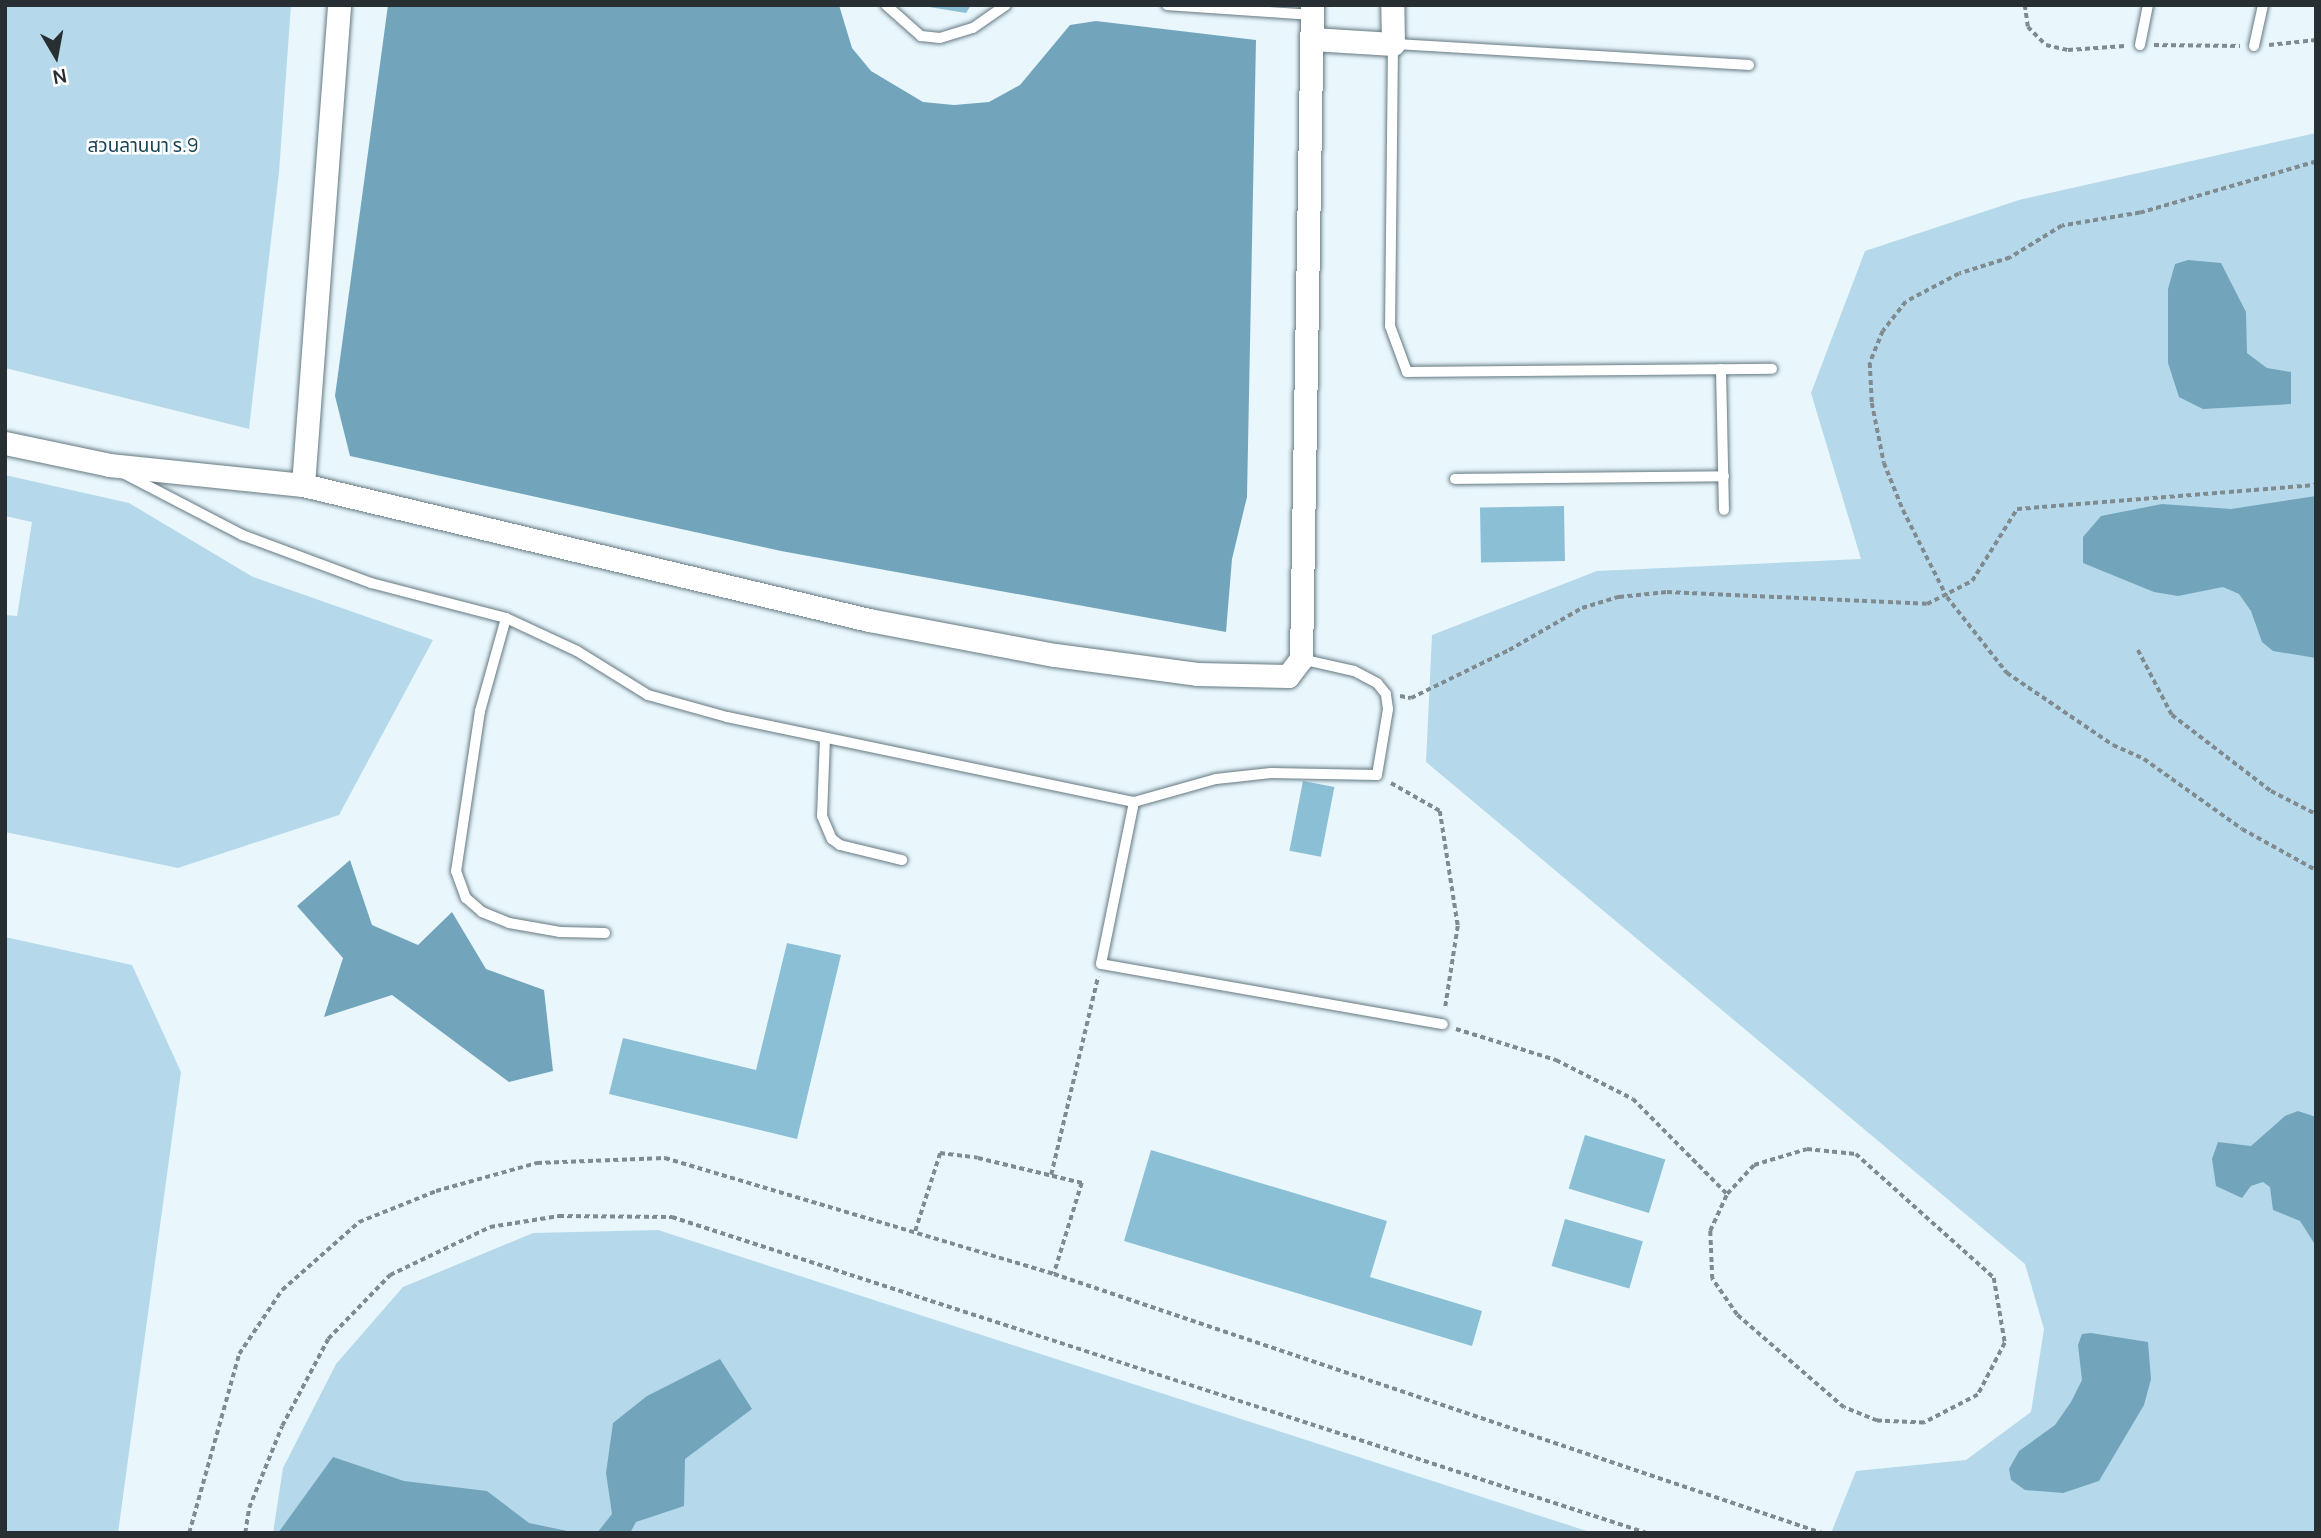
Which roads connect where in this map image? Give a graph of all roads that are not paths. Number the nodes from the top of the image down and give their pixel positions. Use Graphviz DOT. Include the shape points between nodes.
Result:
graph roads {
  1 [pos="339,5"];
  2 [pos="886,5"];
  3 [pos="1006,5"];
  4 [pos="1167,5"];
  5 [pos="1392,5"];
  6 [pos="2148,5"];
  7 [pos="2263,5"];
  8 [pos="1312,10"];
  9 [pos="1312,39"];
  10 [pos="1392,44"];
  11 [pos="2140,45"];
  12 [pos="2254,46"];
  13 [pos="1749,65"];
  14 [pos="1721,369"];
  15 [pos="1772,369"];
  16 [pos="5,443"];
  17 [pos="109,465"];
  18 [pos="1724,476"];
  19 [pos="1455,479"];
  20 [pos="303,485"];
  21 [pos="1724,510"];
  22 [pos="506,618"];
  23 [pos="1301,659"];
  24 [pos="825,738"];
  25 [pos="1134,802"];
  26 [pos="902,860"];
  27 [pos="605,933"];
  28 [pos="1443,1024"];
  1 -- 20 [label="street"];
  2 -- 3 [label="lane" via="921,36 940,38 973,28"];
  4 -- 8 [label="lane"];
  5 -- 10 [label="street"];
  6 -- 11 [label="lane"];
  7 -- 12 [label="lane"];
  8 -- 9 [label="street"];
  9 -- 10 [label="street"];
  9 -- 23 [label="street"];
  10 -- 13 [label="lane"];
  10 -- 14 [label="lane" via="1390,326 1406,372"];
  14 -- 15 [label="lane"];
  14 -- 18 [label="lane"];
  16 -- 17 [label="street"];
  17 -- 20 [label="street"];
  17 -- 22 [label="lane" via="243,535 371,583"];
  18 -- 19 [label="lane"];
  18 -- 21 [label="lane"];
  20 -- 23 [label="street" via="869,620 1055,655 1262,679 1288,676"];
  22 -- 24 [label="lane" via="577,651 648,695"];
  22 -- 27 [label="lane" via="480,711 456,871 466,898 482,912 509,923 561,932"];
  23 -- 25 [label="lane" via="1354,671 1386,694 1388,709 1377,775 1271,773 1216,779"];
  24 -- 25 [label="lane"];
  24 -- 26 [label="lane" via="822,816 832,839"];
  25 -- 28 [label="lane" via="1101,964"];
}
